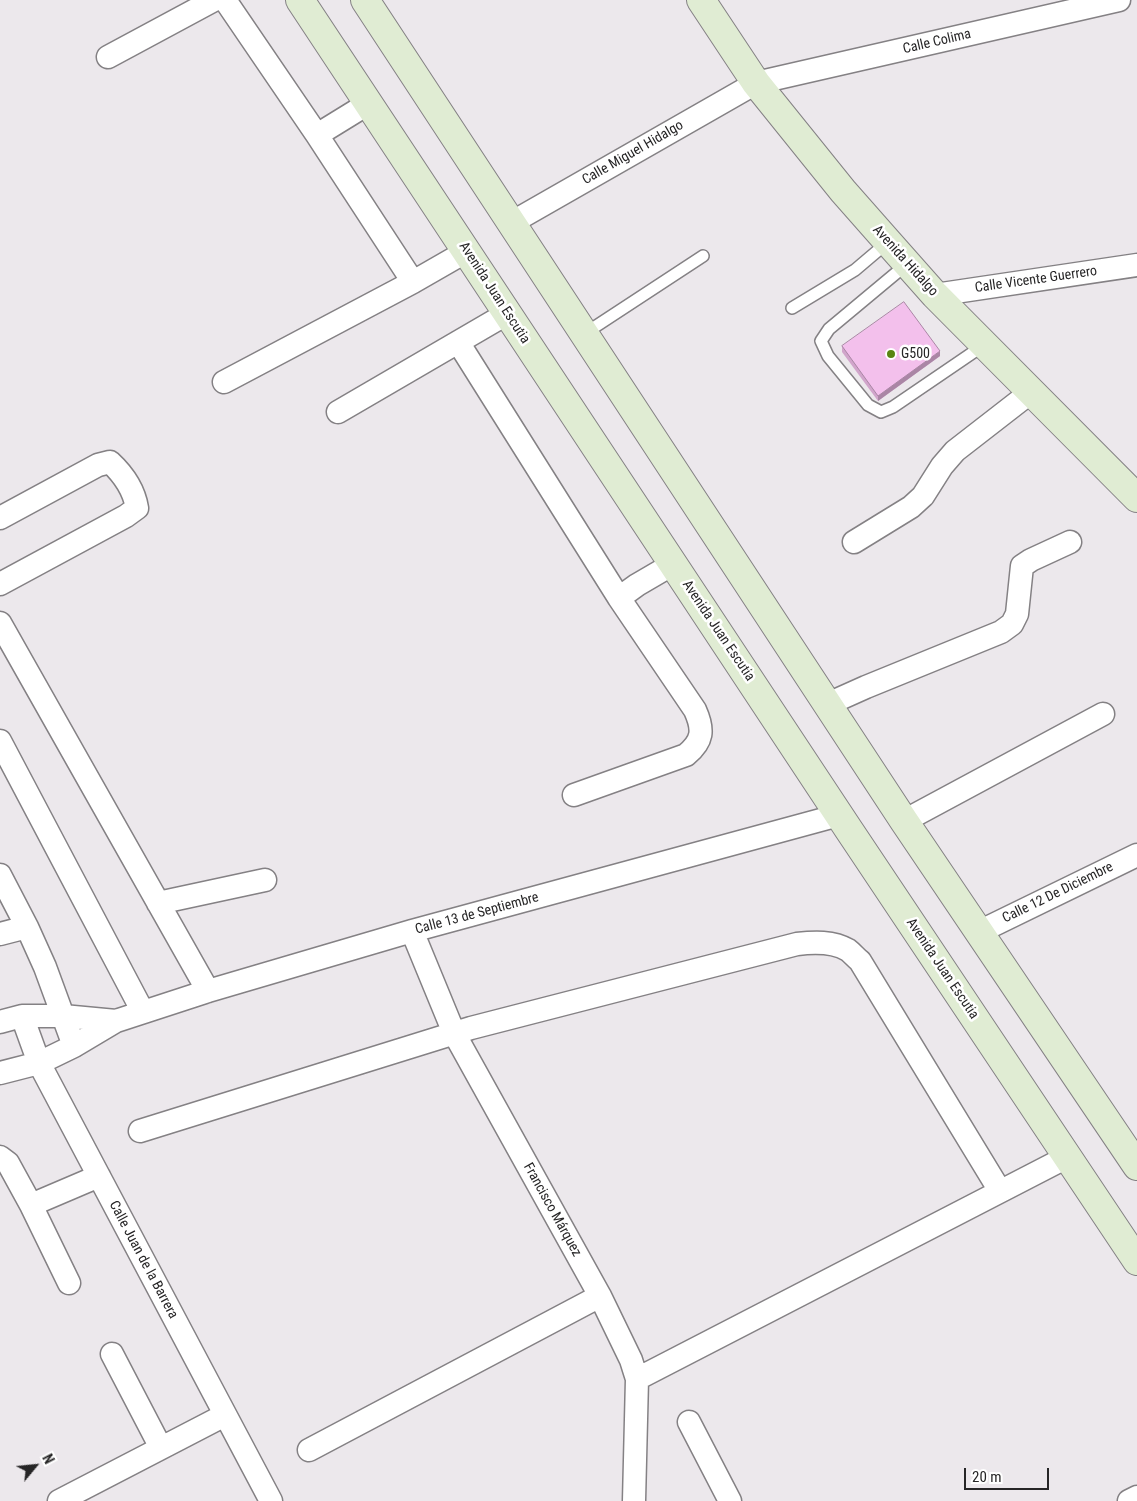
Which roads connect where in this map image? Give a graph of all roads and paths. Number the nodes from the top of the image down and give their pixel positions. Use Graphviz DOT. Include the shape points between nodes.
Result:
graph roads {
  1 [pos="214,0"];
  2 [pos="225,0"];
  3 [pos="300,0"];
  4 [pos="365,0"];
  5 [pos="701,0"];
  6 [pos="1119,0"];
  7 [pos="108,57"];
  8 [pos="756,83"];
  9 [pos="369,103"];
  10 [pos="316,135"];
  11 [pos="511,223"];
  12 [pos="888,242"];
  13 [pos="466,251"];
  14 [pos="703,256"];
  15 [pos="907,264"];
  16 [pos="1137,265"];
  17 [pos="413,282"];
  18 [pos="934,295"];
  19 [pos="792,308"];
  20 [pos="508,314"];
  21 [pos="584,334"];
  22 [pos="458,342"];
  23 [pos="984,345"];
  24 [pos="224,382"];
  25 [pos="1031,392"];
  26 [pos="338,412"];
  27 [pos="1135,495"];
  28 [pos="0,518"];
  29 [pos="854,542"];
  30 [pos="1070,542"];
  31 [pos="673,564"];
  32 [pos="0,584"];
  33 [pos="618,598"];
  34 [pos="0,623"];
  35 [pos="828,704"];
  36 [pos="1103,714"];
  37 [pos="0,741"];
  38 [pos="574,794"];
  39 [pos="839,815"];
  40 [pos="904,821"];
  41 [pos="1137,855"];
  42 [pos="0,875"];
  43 [pos="266,880"];
  44 [pos="158,903"];
  45 [pos="27,927"];
  46 [pos="412,931"];
  47 [pos="978,932"];
  48 [pos="0,934"];
  49 [pos="208,991"];
  50 [pos="143,1012"];
  51 [pos="22,1016"];
  52 [pos="63,1016"];
  53 [pos="116,1021"];
  54 [pos="0,1022"];
  55 [pos="454,1034"];
  56 [pos="74,1046"];
  57 [pos="39,1063"];
  58 [pos="0,1072"];
  59 [pos="140,1131"];
  60 [pos="0,1157"];
  61 [pos="1067,1157"];
  62 [pos="1137,1166"];
  63 [pos="98,1176"];
  64 [pos="1000,1191"];
  65 [pos="31,1205"];
  66 [pos="1137,1261"];
  67 [pos="70,1283"];
  68 [pos="600,1296"];
  69 [pos="112,1354"];
  70 [pos="637,1379"];
  71 [pos="225,1415"];
  72 [pos="689,1422"];
  73 [pos="161,1448"];
  74 [pos="309,1450"];
  75 [pos="1137,1497"];
  76 [pos="59,1501"];
  77 [pos="270,1501"];
  78 [pos="634,1501"];
  79 [pos="730,1501"];
  80 [pos="1129,1501"];
  1 -- 7 [label="street"];
  2 -- 10 [label="street"];
  3 -- 9 [label="main road, Avenida Juan Escutia"];
  4 -- 11 [label="main road"];
  5 -- 8 [label="main road, Avenida Hidalgo"];
  6 -- 8 [label="street, Calle Colima"];
  8 -- 11 [label="street, Calle Miguel Hidalgo"];
  8 -- 12 [label="main road, Avenida Hidalgo"];
  9 -- 10 [label="street"];
  9 -- 13 [label="main road, Avenida Juan Escutia"];
  10 -- 17 [label="street"];
  11 -- 21 [label="main road"];
  12 -- 15 [label="main road, Avenida Hidalgo"];
  12 -- 19 [label="lane" via="854,270"];
  13 -- 17 [label="street"];
  13 -- 20 [label="main road, Avenida Juan Escutia"];
  14 -- 21 [label="lane"];
  15 -- 18 [label="main road, Avenida Hidalgo"];
  15 -- 23 [label="lane" via="829,329 821,342 828,356 868,405 881,412 893,407"];
  16 -- 18 [label="street, Calle Vicente Guerrero"];
  17 -- 24 [label="street"];
  18 -- 23 [label="main road, Avenida Hidalgo"];
  20 -- 22 [label="street"];
  20 -- 31 [label="main road, Avenida Juan Escutia"];
  21 -- 35 [label="main road"];
  22 -- 26 [label="street"];
  22 -- 33 [label="street"];
  23 -- 25 [label="main road, Avenida Hidalgo"];
  25 -- 27 [label="main road, Avenida Hidalgo"];
  25 -- 29 [label="street" via="956,451 911,507"];
  28 -- 32 [label="street" via="98,465 110,462 135,495 137,508"];
  30 -- 35 [label="street" via="1022,566 1017,614 1012,624 1001,632"];
  31 -- 33 [label="street"];
  31 -- 39 [label="main road, Avenida Juan Escutia"];
  33 -- 38 [label="street" via="695,710 701,723 700,735 695,748 686,755"];
  34 -- 44 [label="street"];
  35 -- 40 [label="main road"];
  36 -- 40 [label="street"];
  37 -- 50 [label="street"];
  39 -- 46 [label="street, Calle 13 de Septiembre"];
  39 -- 61 [label="main road, Avenida Juan Escutia"];
  40 -- 47 [label="main road"];
  41 -- 47 [label="street, Calle 12 De Diciembre"];
  42 -- 45 [label="street"];
  43 -- 44 [label="street"];
  44 -- 49 [label="street"];
  45 -- 48 [label="street"];
  45 -- 52 [label="street"];
  46 -- 49 [label="street, Calle 13 de Septiembre"];
  46 -- 55 [label="street, Francisco Márquez"];
  47 -- 62 [label="main road"];
  49 -- 50 [label="street, Calle 13 de Septiembre"];
  50 -- 53 [label="street, Calle 13 de Septiembre"];
  51 -- 52 [label="street, Calle 13 de Septiembre"];
  51 -- 54 [label="street, Calle 13 de Septiembre"];
  51 -- 57 [label="street, Calle Juan de la Barrera"];
  52 -- 53 [label="street, Calle 13 de Septiembre"];
  52 -- 56 [label="street"];
  53 -- 56 [label="street, Calle 13 de Septiembre"];
  55 -- 59 [label="street"];
  55 -- 64 [label="street" via="797,944 831,944 848,950 860,961"];
  55 -- 68 [label="street, Francisco Márquez"];
  56 -- 57 [label="street, Calle 13 de Septiembre"];
  57 -- 58 [label="street, Calle 13 de Septiembre"];
  57 -- 63 [label="street, Calle Juan de la Barrera"];
  60 -- 65 [label="street" via="8,1163"];
  61 -- 64 [label="street"];
  61 -- 66 [label="main road, Avenida Juan Escutia"];
  63 -- 65 [label="street"];
  63 -- 71 [label="street, Calle Juan de la Barrera"];
  64 -- 70 [label="street"];
  65 -- 67 [label="street"];
  68 -- 70 [label="street, Francisco Márquez"];
  68 -- 74 [label="street"];
  69 -- 73 [label="street"];
  70 -- 78 [label="street, Francisco Márquez"];
  71 -- 73 [label="street"];
  71 -- 77 [label="street, Calle Juan de la Barrera"];
  72 -- 79 [label="street"];
  73 -- 76 [label="street"];
  75 -- 80 [label="street"];
}
